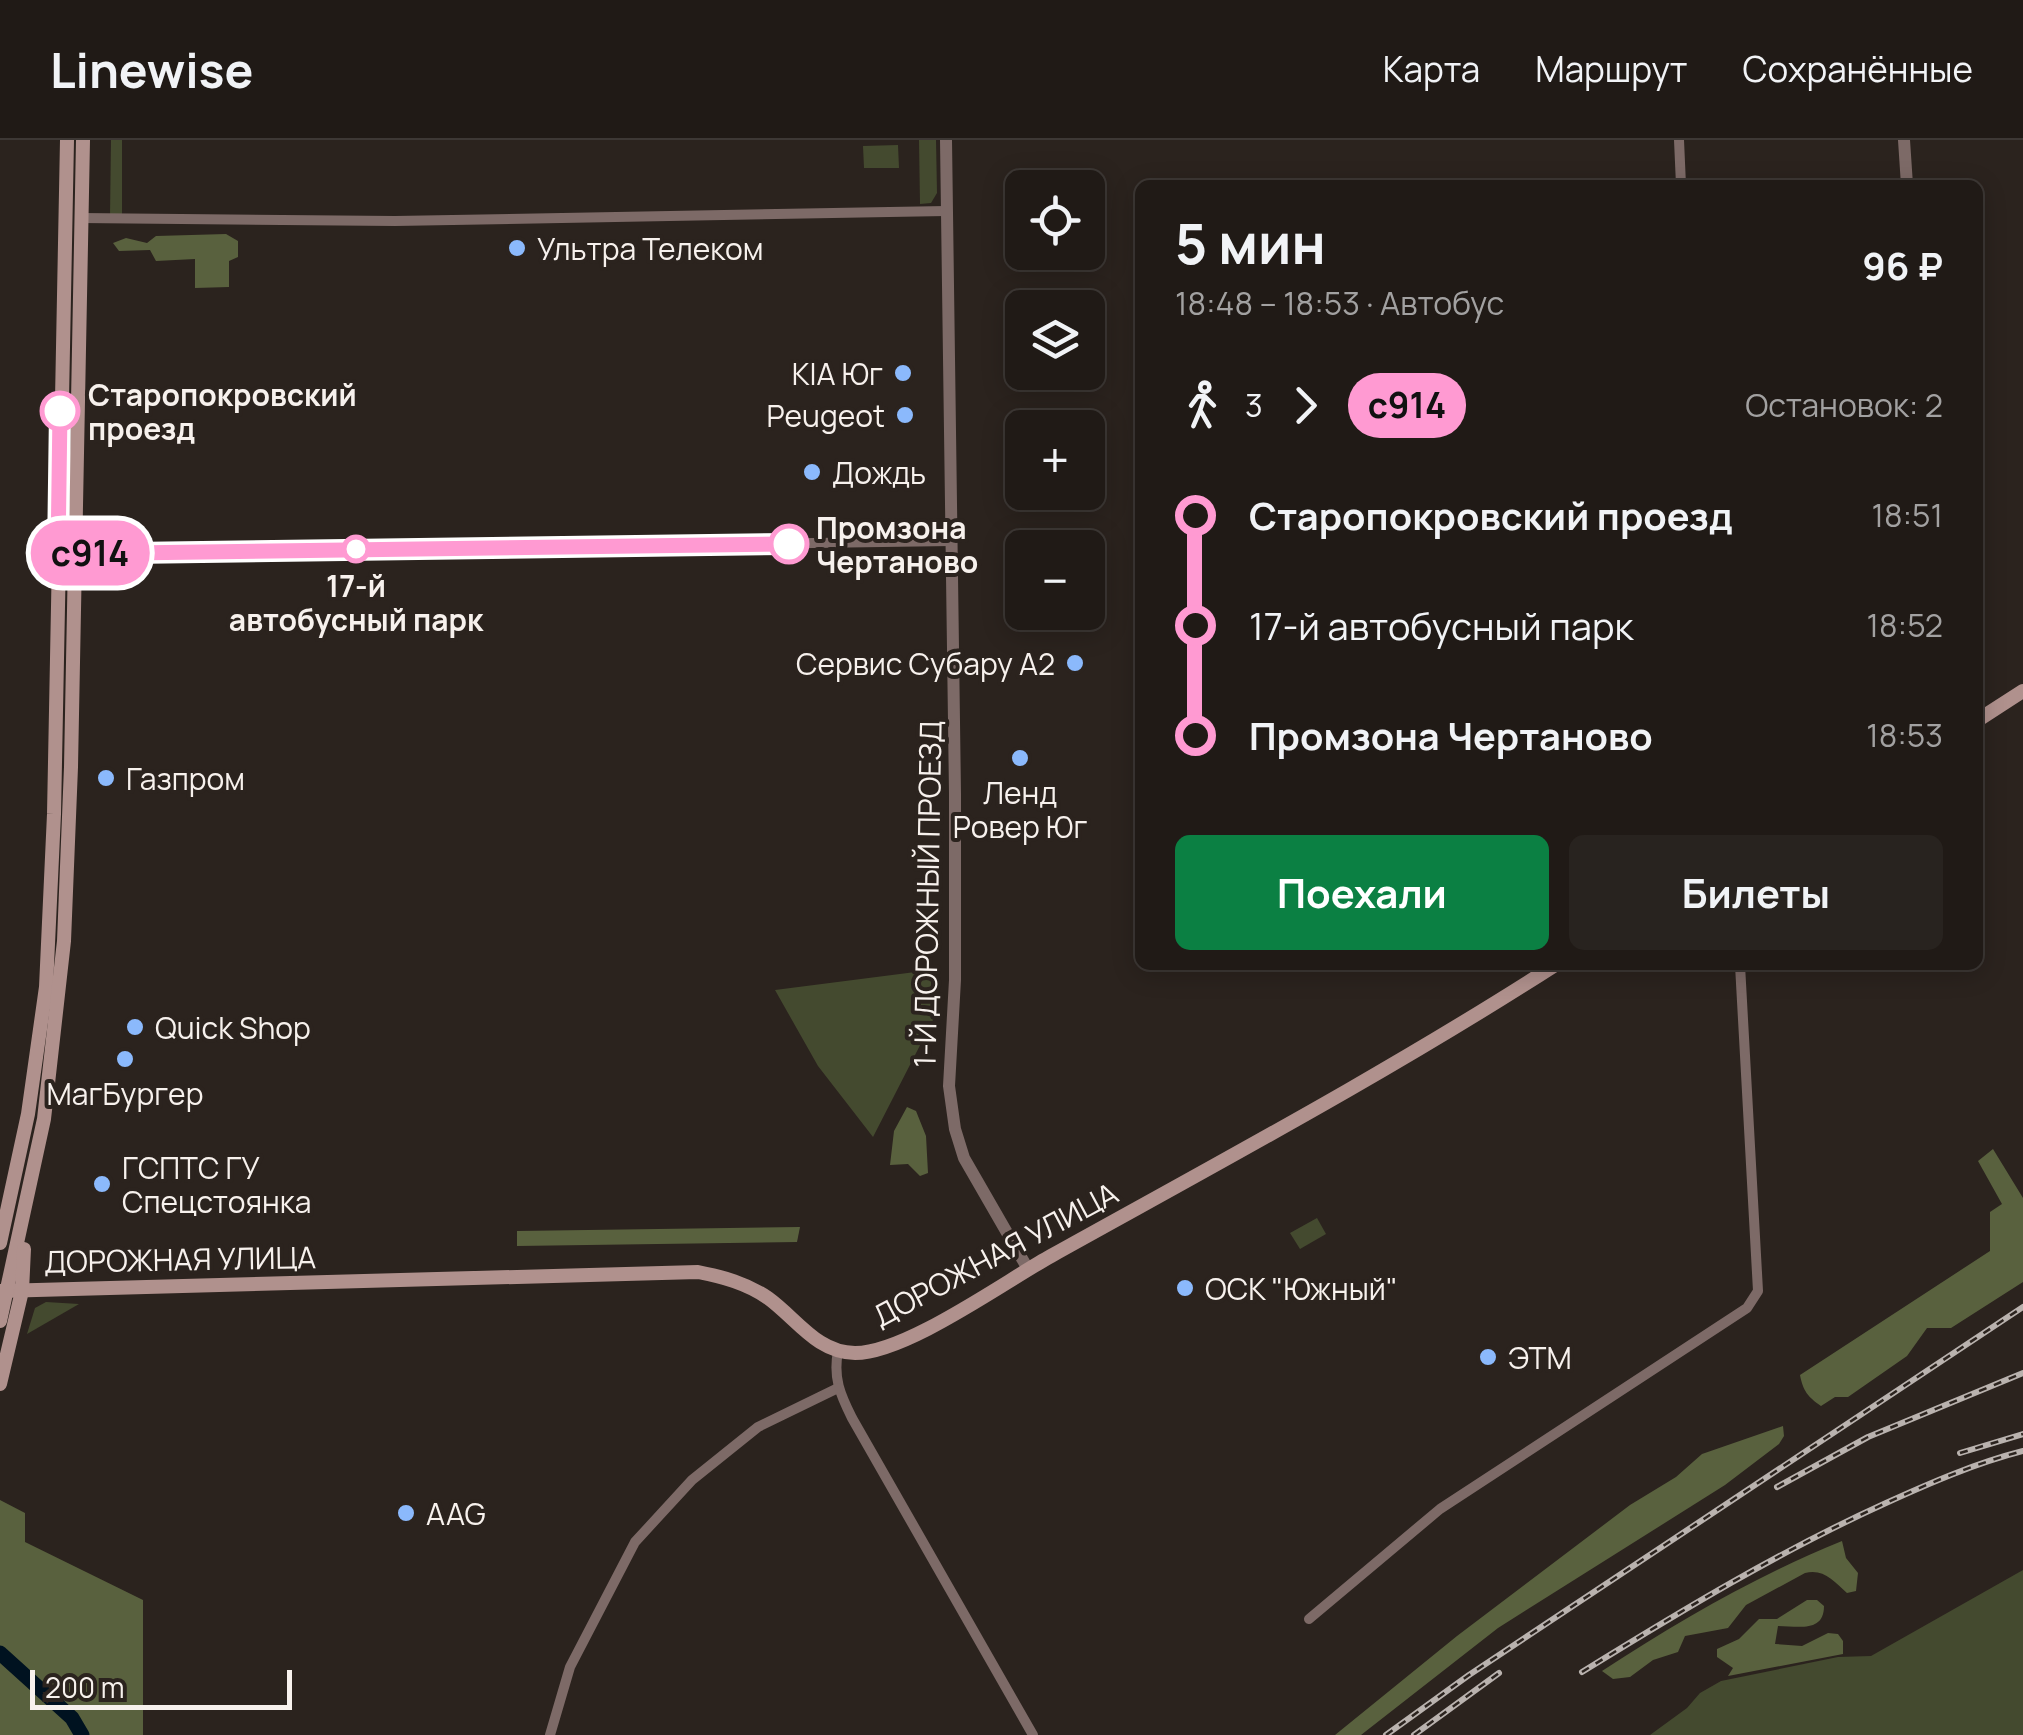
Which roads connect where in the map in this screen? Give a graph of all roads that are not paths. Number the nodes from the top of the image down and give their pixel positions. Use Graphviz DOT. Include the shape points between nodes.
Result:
graph roads {
  1 [pos="67,140"];
  2 [pos="83,140"];
  3 [pos="946,140"];
  4 [pos="1678,140"];
  5 [pos="1904,140"];
  6 [pos="1681,180"];
  7 [pos="1907,180"];
  8 [pos="946,211"];
  9 [pos="80,218"];
  10 [pos="72,246"];
  11 [pos="63,290"];
  12 [pos="80,290"];
  13 [pos="952,541"];
  14 [pos="58,554"];
  15 [pos="75,554"];
  16 [pos="2023,691"];
  17 [pos="2000,706"];
  18 [pos="1983,708"];
  19 [pos="1983,717"];
  20 [pos="1547,970"];
  21 [pos="1740,970"];
  22 [pos="0,1243"];
  23 [pos="1028,1269"];
  24 [pos="10,1291"];
  25 [pos="0,1321"];
  26 [pos="838,1351"];
  27 [pos="0,1384"];
  28 [pos="838,1388"];
  29 [pos="1309,1618"];
  30 [pos="550,1735"];
  31 [pos="1033,1735"];
  1 -- 10 [label="main road"];
  2 -- 9 [label="main road"];
  3 -- 8 [label="street, 1-Й ДОРОЖНЫЙ ПРОЕЗД"];
  4 -- 6 [label="street"];
  5 -- 7 [label="street"];
  8 -- 9 [label="street" via="394,221"];
  8 -- 13 [label="street, 1-Й ДОРОЖНЫЙ ПРОЕЗД"];
  9 -- 10 [label="main road"];
  10 -- 11 [label="main road"];
  10 -- 12 [label="main road"];
  11 -- 12 [label="street" via="71,281"];
  11 -- 14 [label="main road"];
  12 -- 15 [label="main road"];
  13 -- 15 [label="street"];
  13 -- 23 [label="street, 1-Й ДОРОЖНЫЙ ПРОЕЗД" via="950,1105 964,1158"];
  14 -- 15 [label="street"];
  14 -- 22 [label="main road" via="46,987"];
  15 -- 24 [label="main road" via="64,941 49,1082"];
  16 -- 17 [label="main road"];
  17 -- 18 [label="main road"];
  17 -- 19 [label="main road"];
  20 -- 23 [label="main road, ДОРОЖНАЯ УЛИЦА"];
  21 -- 29 [label="street" via="1758,1291 1747,1308 1440,1509"];
  23 -- 26 [label="main road, ДОРОЖНАЯ УЛИЦА" via="888,1346"];
  24 -- 25 [label="main road"];
  24 -- 26 [label="main road, ДОРОЖНАЯ УЛИЦА" via="698,1272 769,1299"];
  24 -- 27 [label="main road"];
  26 -- 28 [label="street"];
  28 -- 30 [label="street" via="758,1426 692,1480 635,1542 570,1667"];
  28 -- 31 [label="street"];
}
